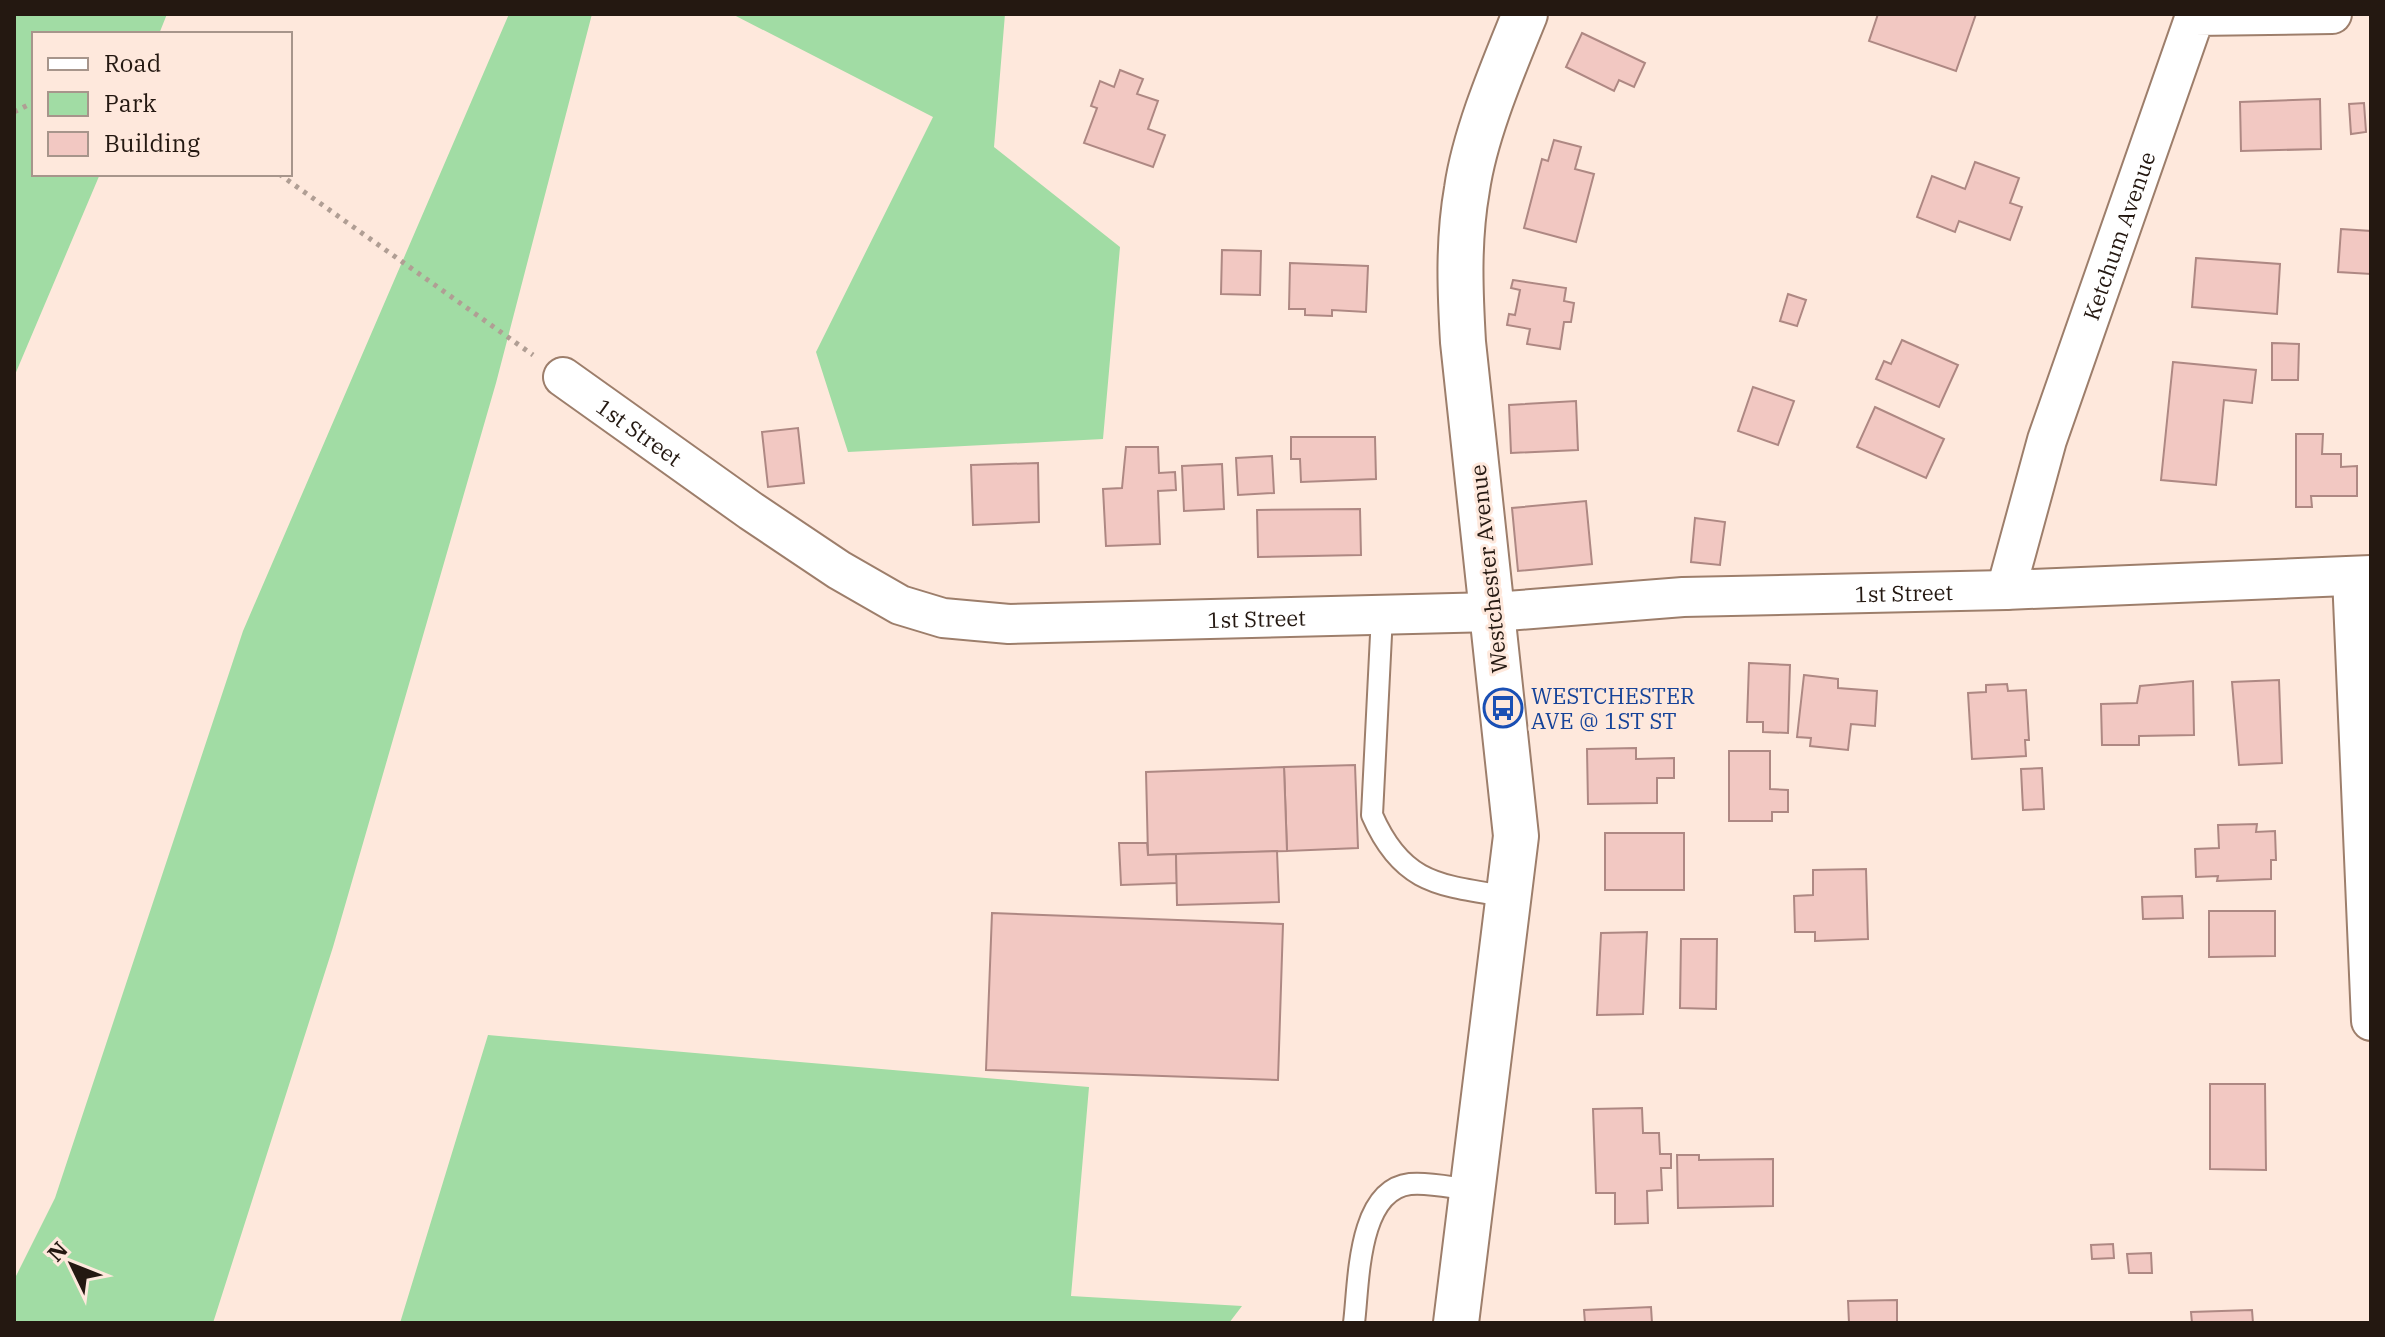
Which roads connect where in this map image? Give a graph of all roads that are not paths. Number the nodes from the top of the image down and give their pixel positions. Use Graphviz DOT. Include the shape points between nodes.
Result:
graph roads {
  1 [pos="1525,14"];
  2 [pos="2332,14"];
  3 [pos="2195,15"];
  4 [pos="563,377"];
  5 [pos="2361,575"];
  6 [pos="2006,590"];
  7 [pos="1494,612"];
  8 [pos="1382,615"];
  9 [pos="1510,897"];
  10 [pos="2371,1021"];
  11 [pos="1472,1190"];
  12 [pos="1354,1323"];
  13 [pos="1456,1323"];
  1 -- 7 [label="street, Westchester Avenue" via="1467,186 1459,265"];
  2 -- 3 [label="street, Ketchum Avenue"];
  3 -- 6 [label="street, Ketchum Avenue" via="2047,440"];
  4 -- 8 [label="street, 1st Street" via="839,570 900,605 943,618 1009,624"];
  5 -- 6 [label="street, 1st Street"];
  5 -- 10 [label="street"];
  6 -- 7 [label="street, 1st Street" via="1683,597"];
  7 -- 8 [label="street, 1st Street"];
  7 -- 9 [label="street, Westchester Avenue" via="1516,836"];
  8 -- 9 [label="lane" via="1372,815 1386,846 1406,867 1437,884"];
  9 -- 11 [label="street, Westchester Avenue"];
  11 -- 12 [label="lane" via="1413,1184 1386,1196 1364,1237"];
  11 -- 13 [label="street, Westchester Avenue"];
}
